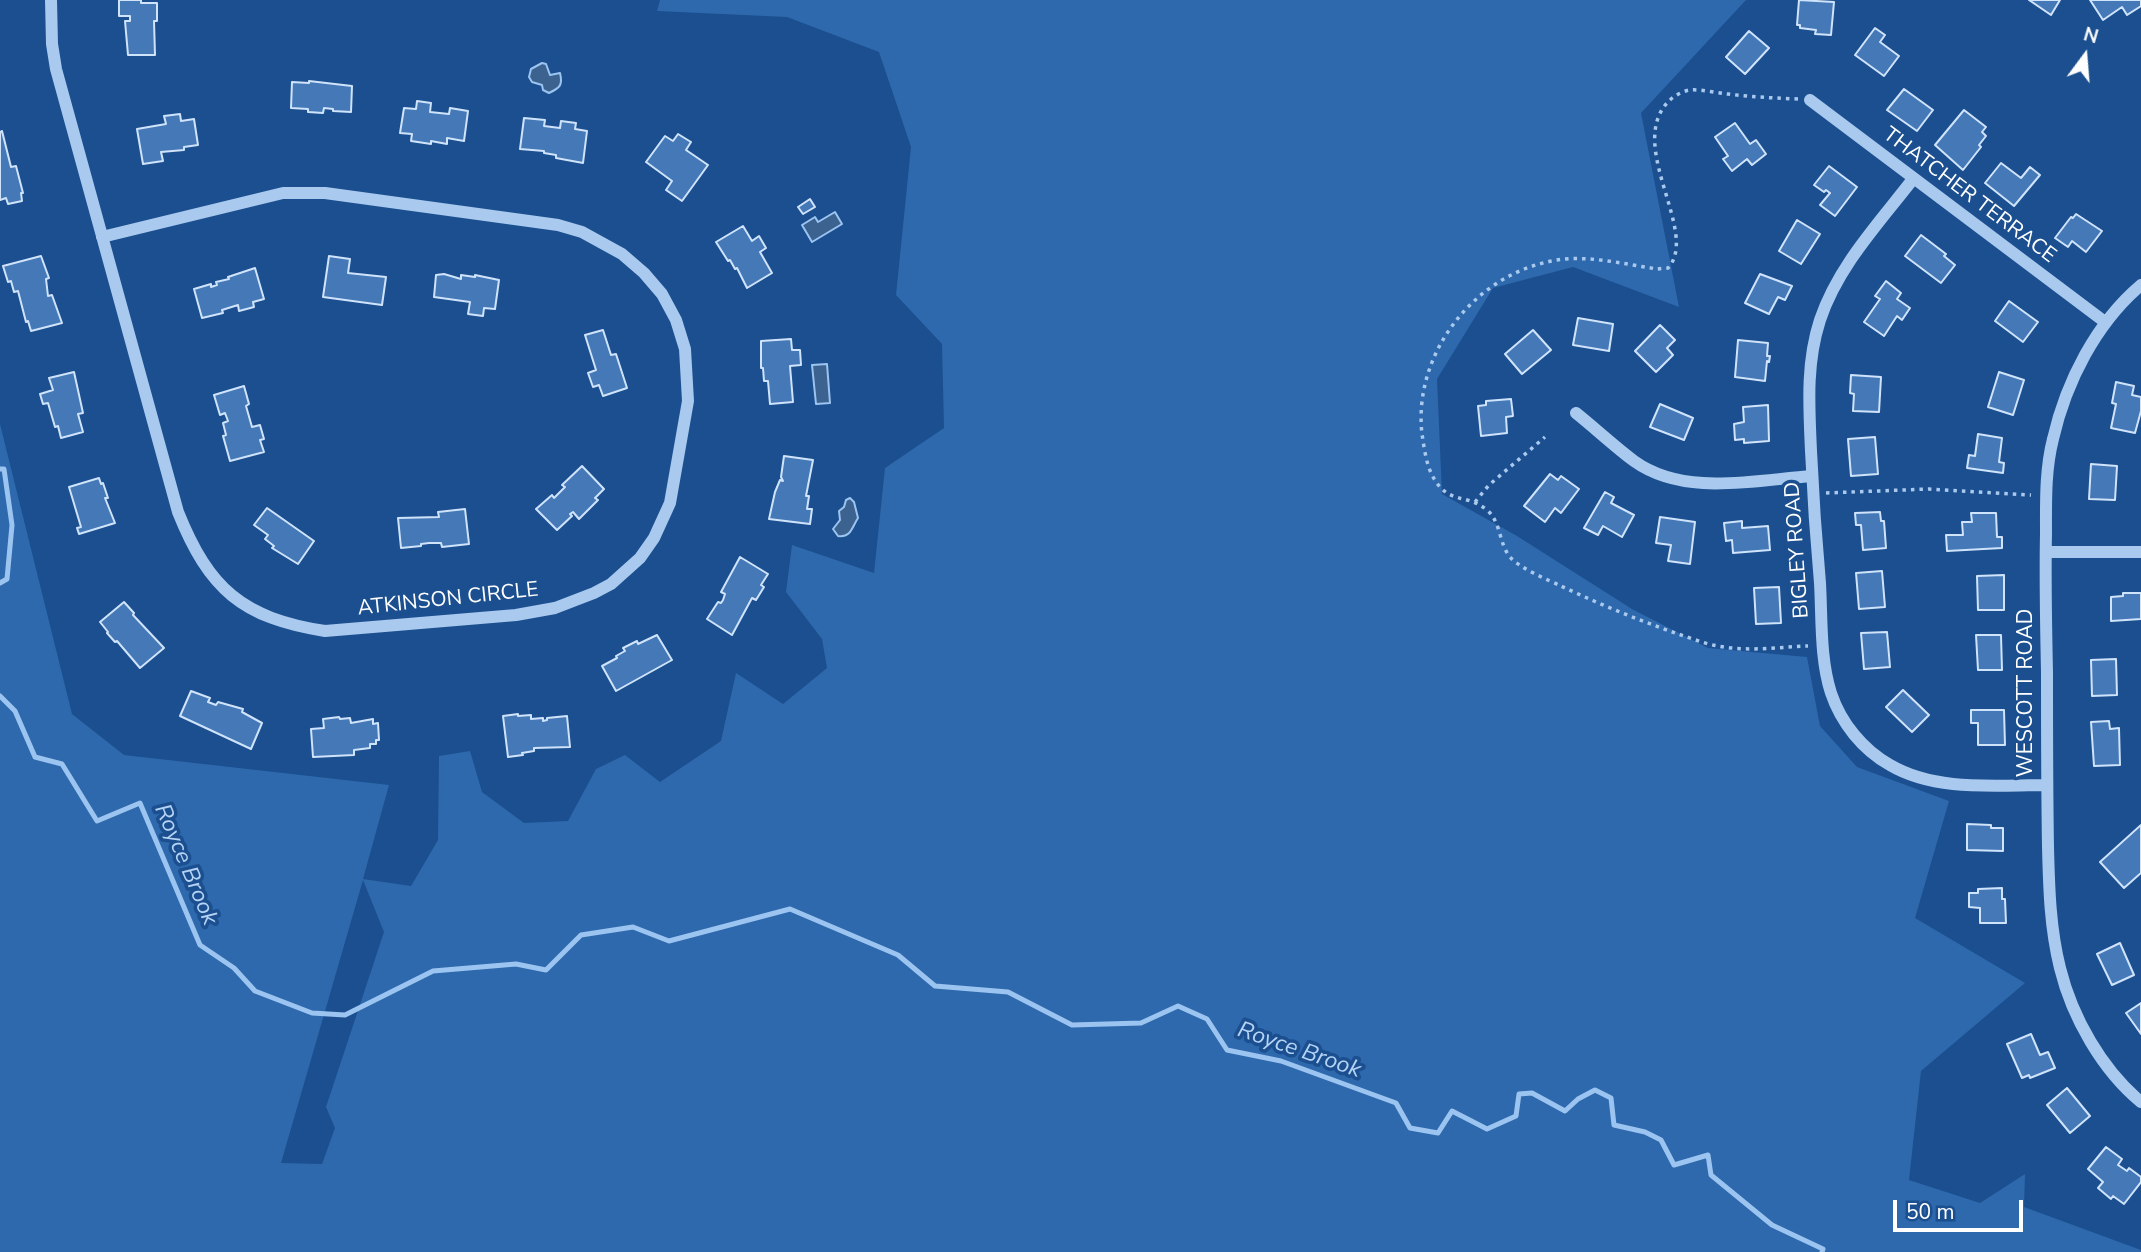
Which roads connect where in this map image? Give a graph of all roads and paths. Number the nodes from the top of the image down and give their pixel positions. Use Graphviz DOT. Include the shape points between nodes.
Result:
graph roads {
  1 [pos="51,0"];
  2 [pos="1810,100"];
  3 [pos="1913,179"];
  4 [pos="102,237"];
  5 [pos="2141,285"];
  6 [pos="2105,322"];
  7 [pos="1576,413"];
  8 [pos="1545,437"];
  9 [pos="1812,476"];
  10 [pos="1813,493"];
  11 [pos="2046,496"];
  12 [pos="1475,502"];
  13 [pos="2046,552"];
  14 [pos="2141,552"];
  15 [pos="1824,646"];
  16 [pos="2046,785"];
  17 [pos="2141,1102"];
  1 -- 4 [label="street, ATKINSON CIRCLE" via="57,69"];
  2 -- 3 [label="street, THATCHER TERRACE"];
  2 -- 12 [label="path" via="1689,90 1672,98 1655,122 1654,142 1674,230 1675,251 1668,268 1584,259 1549,261 1504,277 1467,309 1431,363 1421,421 1430,473 1442,492"];
  3 -- 6 [label="street, THATCHER TERRACE"];
  3 -- 9 [label="street, BIGLEY ROAD" via="1843,272 1820,320 1809,371"];
  4 -- 4 [label="street, ATKINSON CIRCLE" via="283,193 326,193 558,225 601,241 645,273 662,294 684,349 688,401 670,503 654,538 611,584 555,608 516,615 325,631 299,627 250,608 203,565 178,512"];
  5 -- 6 [label="street, WESCOTT ROAD"];
  6 -- 11 [label="street, WESCOTT ROAD" via="2059,416"];
  7 -- 9 [label="street" via="1636,462 1665,477 1708,483"];
  8 -- 12 [label="path"];
  9 -- 10 [label="street, BIGLEY ROAD"];
  10 -- 11 [label="path" via="1929,489"];
  10 -- 15 [label="street, BIGLEY ROAD"];
  11 -- 13 [label="street, WESCOTT ROAD"];
  12 -- 15 [label="path" via="1490,512 1510,557 1536,575 1613,611 1717,646"];
  13 -- 14 [label="street"];
  13 -- 16 [label="street, WESCOTT ROAD"];
  15 -- 16 [label="street, BIGLEY ROAD" via="1839,712 1866,748 1891,766 1950,784"];
  16 -- 17 [label="street, WESCOTT ROAD" via="2049,910 2060,971 2093,1045"];
}
